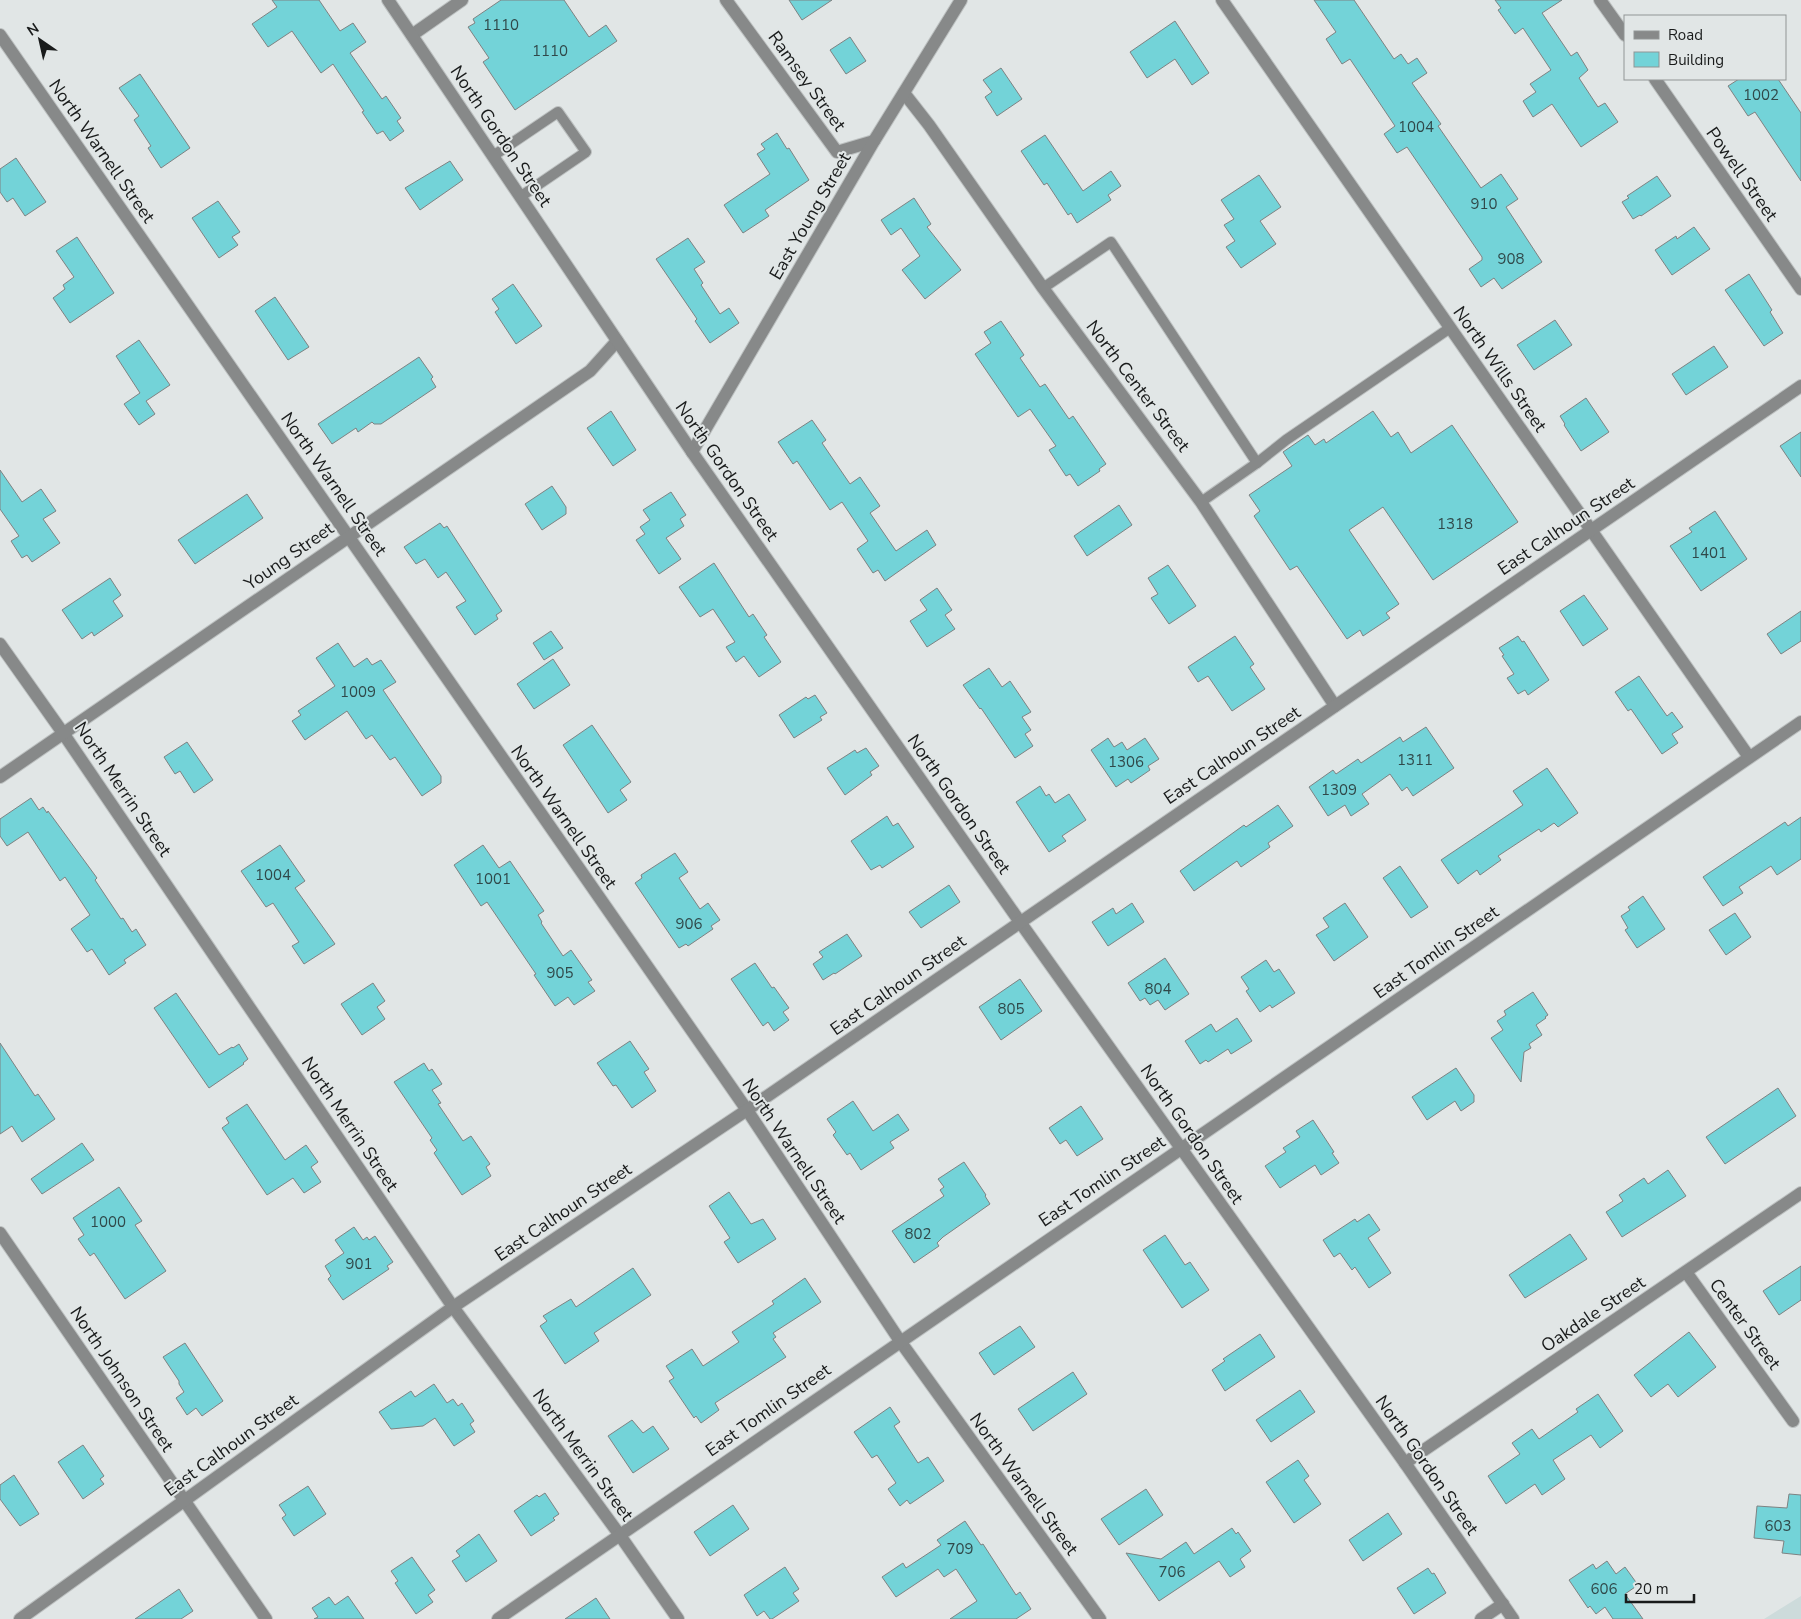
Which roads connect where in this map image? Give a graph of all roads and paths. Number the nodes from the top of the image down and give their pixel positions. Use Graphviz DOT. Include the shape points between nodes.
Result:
graph roads {
  1 [pos="388,0"];
  2 [pos="462,0"];
  3 [pos="726,0"];
  4 [pos="961,0"];
  5 [pos="1222,0"];
  6 [pos="1600,0"];
  7 [pos="1624,34"];
  8 [pos="0,35"];
  9 [pos="412,35"];
  10 [pos="1656,80"];
  11 [pos="904,93"];
  12 [pos="874,141"];
  13 [pos="493,156"];
  14 [pos="520,197"];
  15 [pos="1043,288"];
  16 [pos="1801,289"];
  17 [pos="1450,328"];
  18 [pos="617,341"];
  19 [pos="1801,386"];
  20 [pos="692,452"];
  21 [pos="1257,463"];
  22 [pos="1202,502"];
  23 [pos="1591,530"];
  24 [pos="348,536"];
  25 [pos="0,644"];
  26 [pos="1335,706"];
  27 [pos="1801,722"];
  28 [pos="63,733"];
  29 [pos="1749,757"];
  30 [pos="0,776"];
  31 [pos="1020,922"];
  32 [pos="747,1110"];
  33 [pos="1181,1149"];
  34 [pos="1801,1194"];
  35 [pos="0,1233"];
  36 [pos="1686,1272"];
  37 [pos="453,1307"];
  38 [pos="900,1342"];
  39 [pos="1793,1421"];
  40 [pos="1405,1463"];
  41 [pos="184,1501"];
  42 [pos="620,1534"];
  43 [pos="1503,1604"];
  44 [pos="20,1619"];
  45 [pos="266,1619"];
  46 [pos="498,1619"];
  47 [pos="678,1619"];
  48 [pos="1100,1619"];
  49 [pos="1481,1619"];
  50 [pos="1513,1619"];
  1 -- 9 [label="street, North Gordon Street"];
  2 -- 9 [label="street"];
  3 -- 12 [label="street, Ramsey Street" via="837,152"];
  4 -- 11 [label="street, East Young Street"];
  5 -- 17 [label="street, North Wills Street"];
  6 -- 7 [label="street"];
  8 -- 24 [label="street, North Warnell Street"];
  9 -- 13 [label="street, North Gordon Street"];
  10 -- 16 [label="street, Powell Street"];
  11 -- 12 [label="street, East Young Street"];
  11 -- 15 [label="street, North Center Street"];
  12 -- 20 [label="street, East Young Street"];
  13 -- 14 [label="street, North Gordon Street"];
  13 -- 14 [label="lane" via="558,112 586,152"];
  14 -- 18 [label="street, North Gordon Street"];
  15 -- 21 [label="lane" via="1111,242"];
  15 -- 22 [label="street, North Center Street"];
  17 -- 21 [label="lane"];
  17 -- 23 [label="street, North Wills Street"];
  18 -- 20 [label="street, North Gordon Street"];
  18 -- 24 [label="street, Young Street" via="590,371"];
  19 -- 23 [label="street, East Calhoun Street"];
  20 -- 31 [label="street, North Gordon Street"];
  21 -- 22 [label="lane"];
  22 -- 26 [label="street, North Center Street"];
  23 -- 26 [label="street, East Calhoun Street"];
  23 -- 29 [label="street, North Wills Street"];
  24 -- 28 [label="street, Young Street"];
  24 -- 32 [label="street, North Warnell Street"];
  25 -- 28 [label="street, North Merrin Street"];
  26 -- 31 [label="street, East Calhoun Street"];
  27 -- 29 [label="street, East Tomlin Street"];
  28 -- 30 [label="street, Young Street"];
  28 -- 37 [label="street, North Merrin Street"];
  29 -- 33 [label="street, East Tomlin Street"];
  31 -- 32 [label="street, East Calhoun Street"];
  31 -- 33 [label="street, North Gordon Street"];
  32 -- 37 [label="street, East Calhoun Street"];
  32 -- 38 [label="street, North Warnell Street"];
  33 -- 38 [label="street, East Tomlin Street"];
  33 -- 40 [label="street, North Gordon Street"];
  34 -- 36 [label="street, Oakdale Street"];
  35 -- 41 [label="street, North Johnson Street"];
  36 -- 39 [label="street, Center Street"];
  36 -- 40 [label="street, Oakdale Street"];
  37 -- 41 [label="street, East Calhoun Street"];
  37 -- 42 [label="street, North Merrin Street"];
  38 -- 42 [label="street, East Tomlin Street"];
  38 -- 48 [label="street, North Warnell Street"];
  40 -- 43 [label="street, North Gordon Street"];
  41 -- 44 [label="street, East Calhoun Street"];
  41 -- 45 [label="street, North Johnson Street"];
  42 -- 46 [label="street, East Tomlin Street"];
  42 -- 47 [label="street, North Merrin Street"];
  43 -- 49 [label="street"];
  43 -- 50 [label="street, North Gordon Street"];
}
